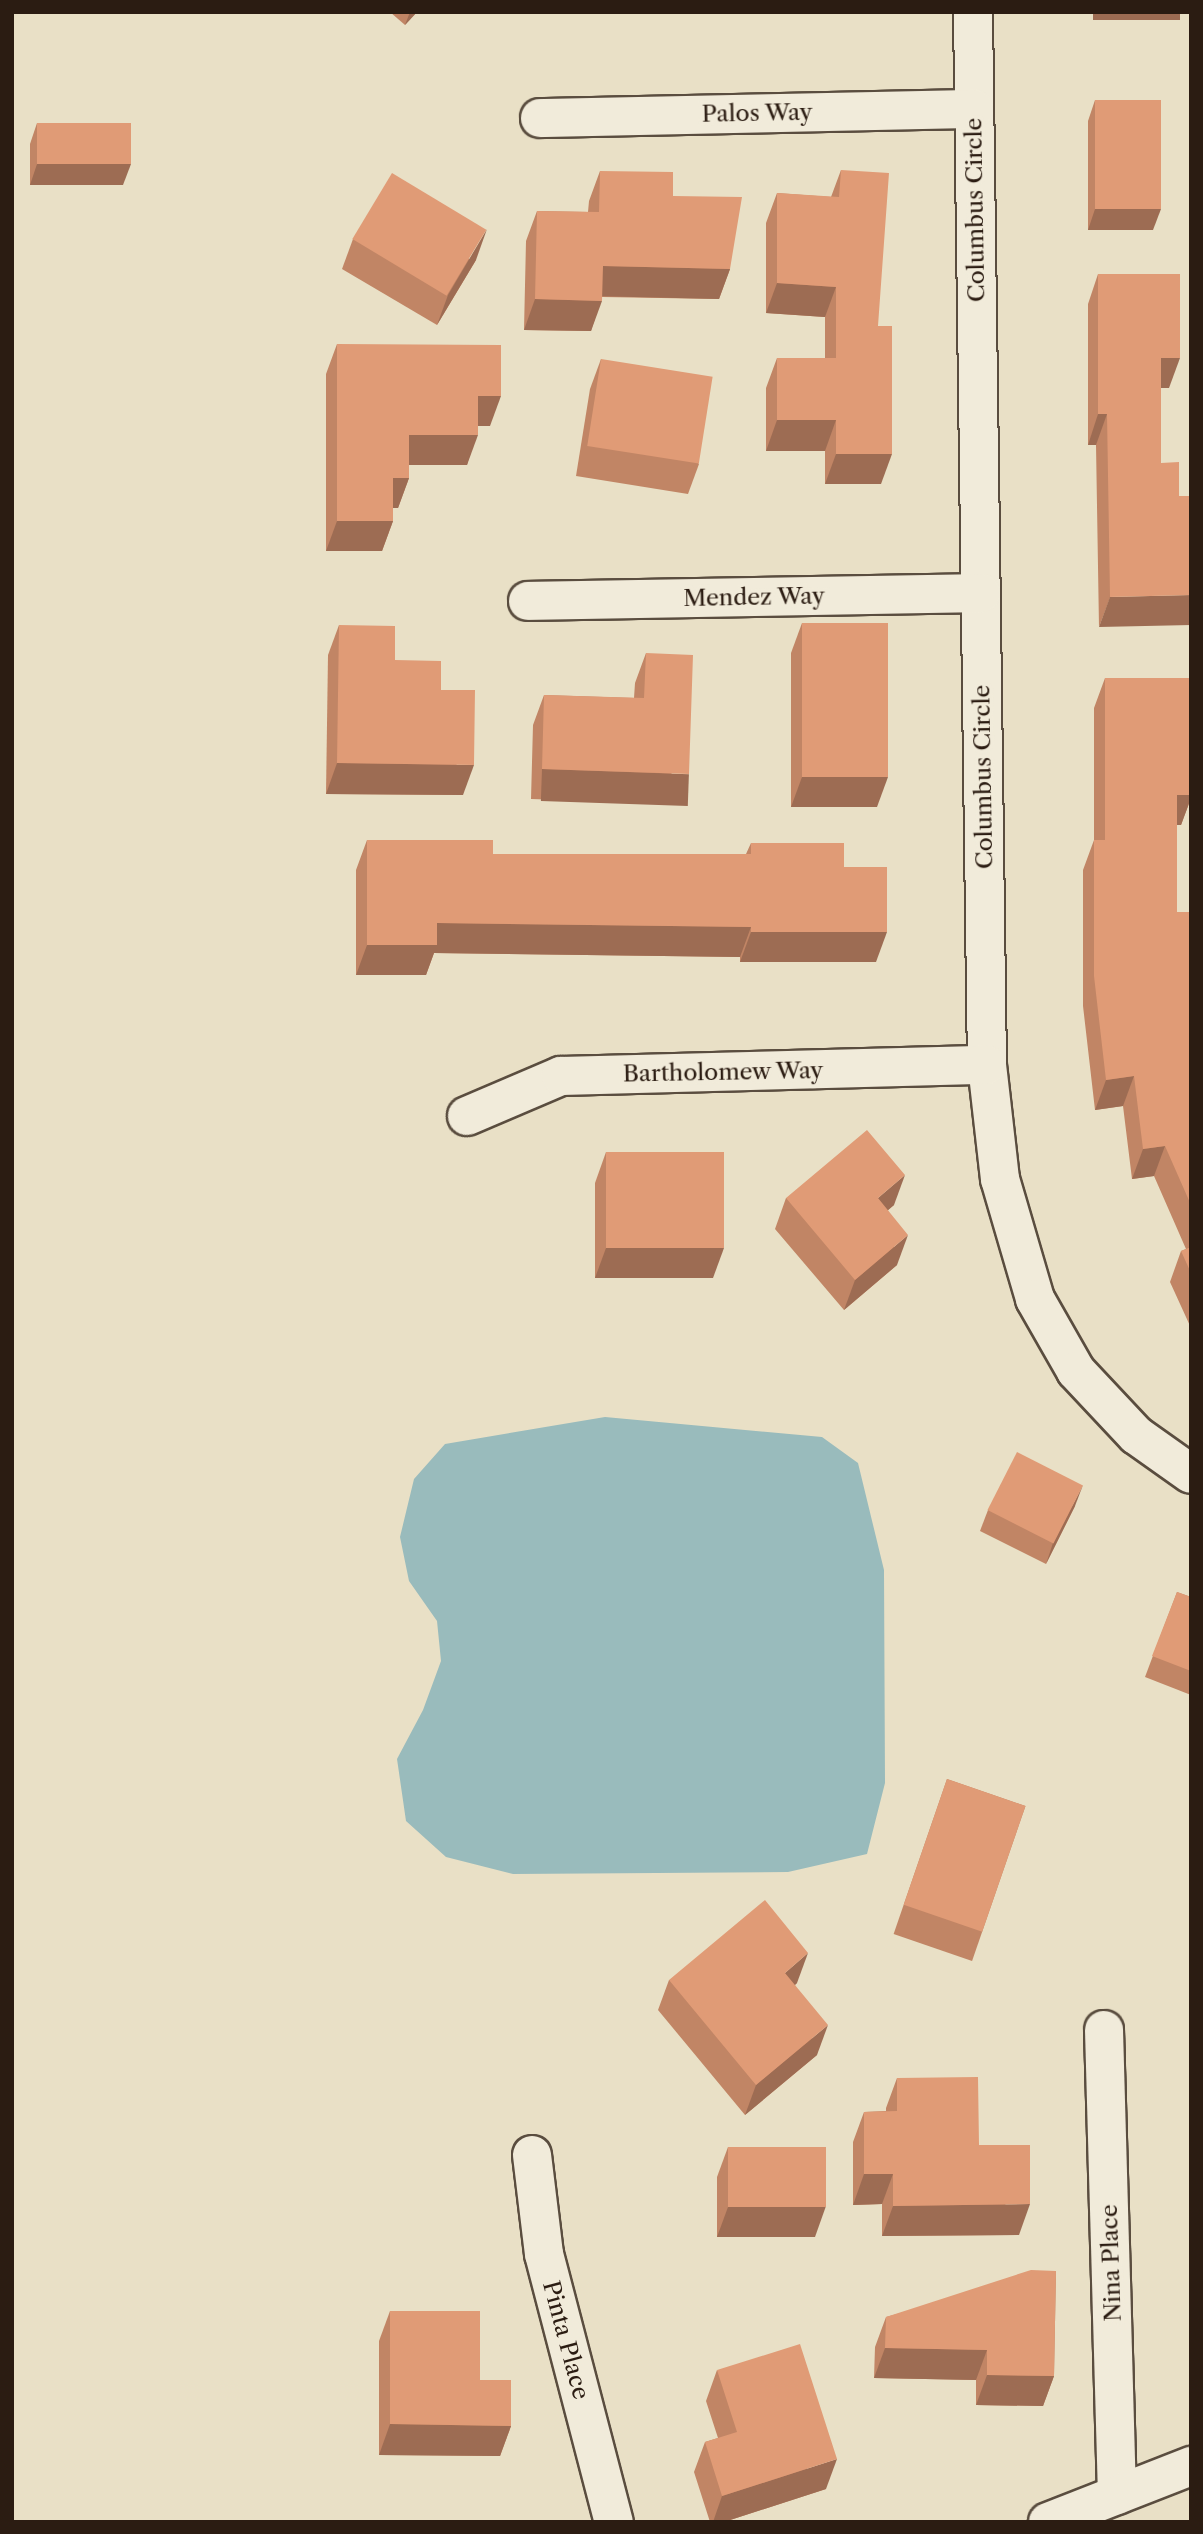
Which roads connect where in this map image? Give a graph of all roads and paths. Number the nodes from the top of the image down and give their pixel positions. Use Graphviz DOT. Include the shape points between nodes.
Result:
graph roads {
  1 [pos="974,12"];
  2 [pos="974,109"];
  3 [pos="540,118"];
  4 [pos="981,593"];
  5 [pos="528,601"];
  6 [pos="987,1065"];
  7 [pos="467,1116"];
  8 [pos="1191,1474"];
  9 [pos="1104,2030"];
  10 [pos="532,2155"];
  11 [pos="1191,2466"];
  12 [pos="1117,2495"];
  13 [pos="614,2522"];
  14 [pos="1048,2522"];
  1 -- 2 [label="street, Columbus Circle"];
  2 -- 3 [label="street, Palos Way"];
  2 -- 4 [label="street, Columbus Circle"];
  4 -- 5 [label="street, Mendez Way"];
  4 -- 6 [label="street, Columbus Circle"];
  6 -- 7 [label="street, Bartholomew Way" via="561,1076"];
  6 -- 8 [label="street, Columbus Circle" via="1000,1179 1035,1299 1076,1371 1136,1435"];
  9 -- 12 [label="street, Nina Place"];
  10 -- 13 [label="street, Pinta Place" via="544,2254"];
  11 -- 12 [label="street"];
  12 -- 14 [label="street"];
}
